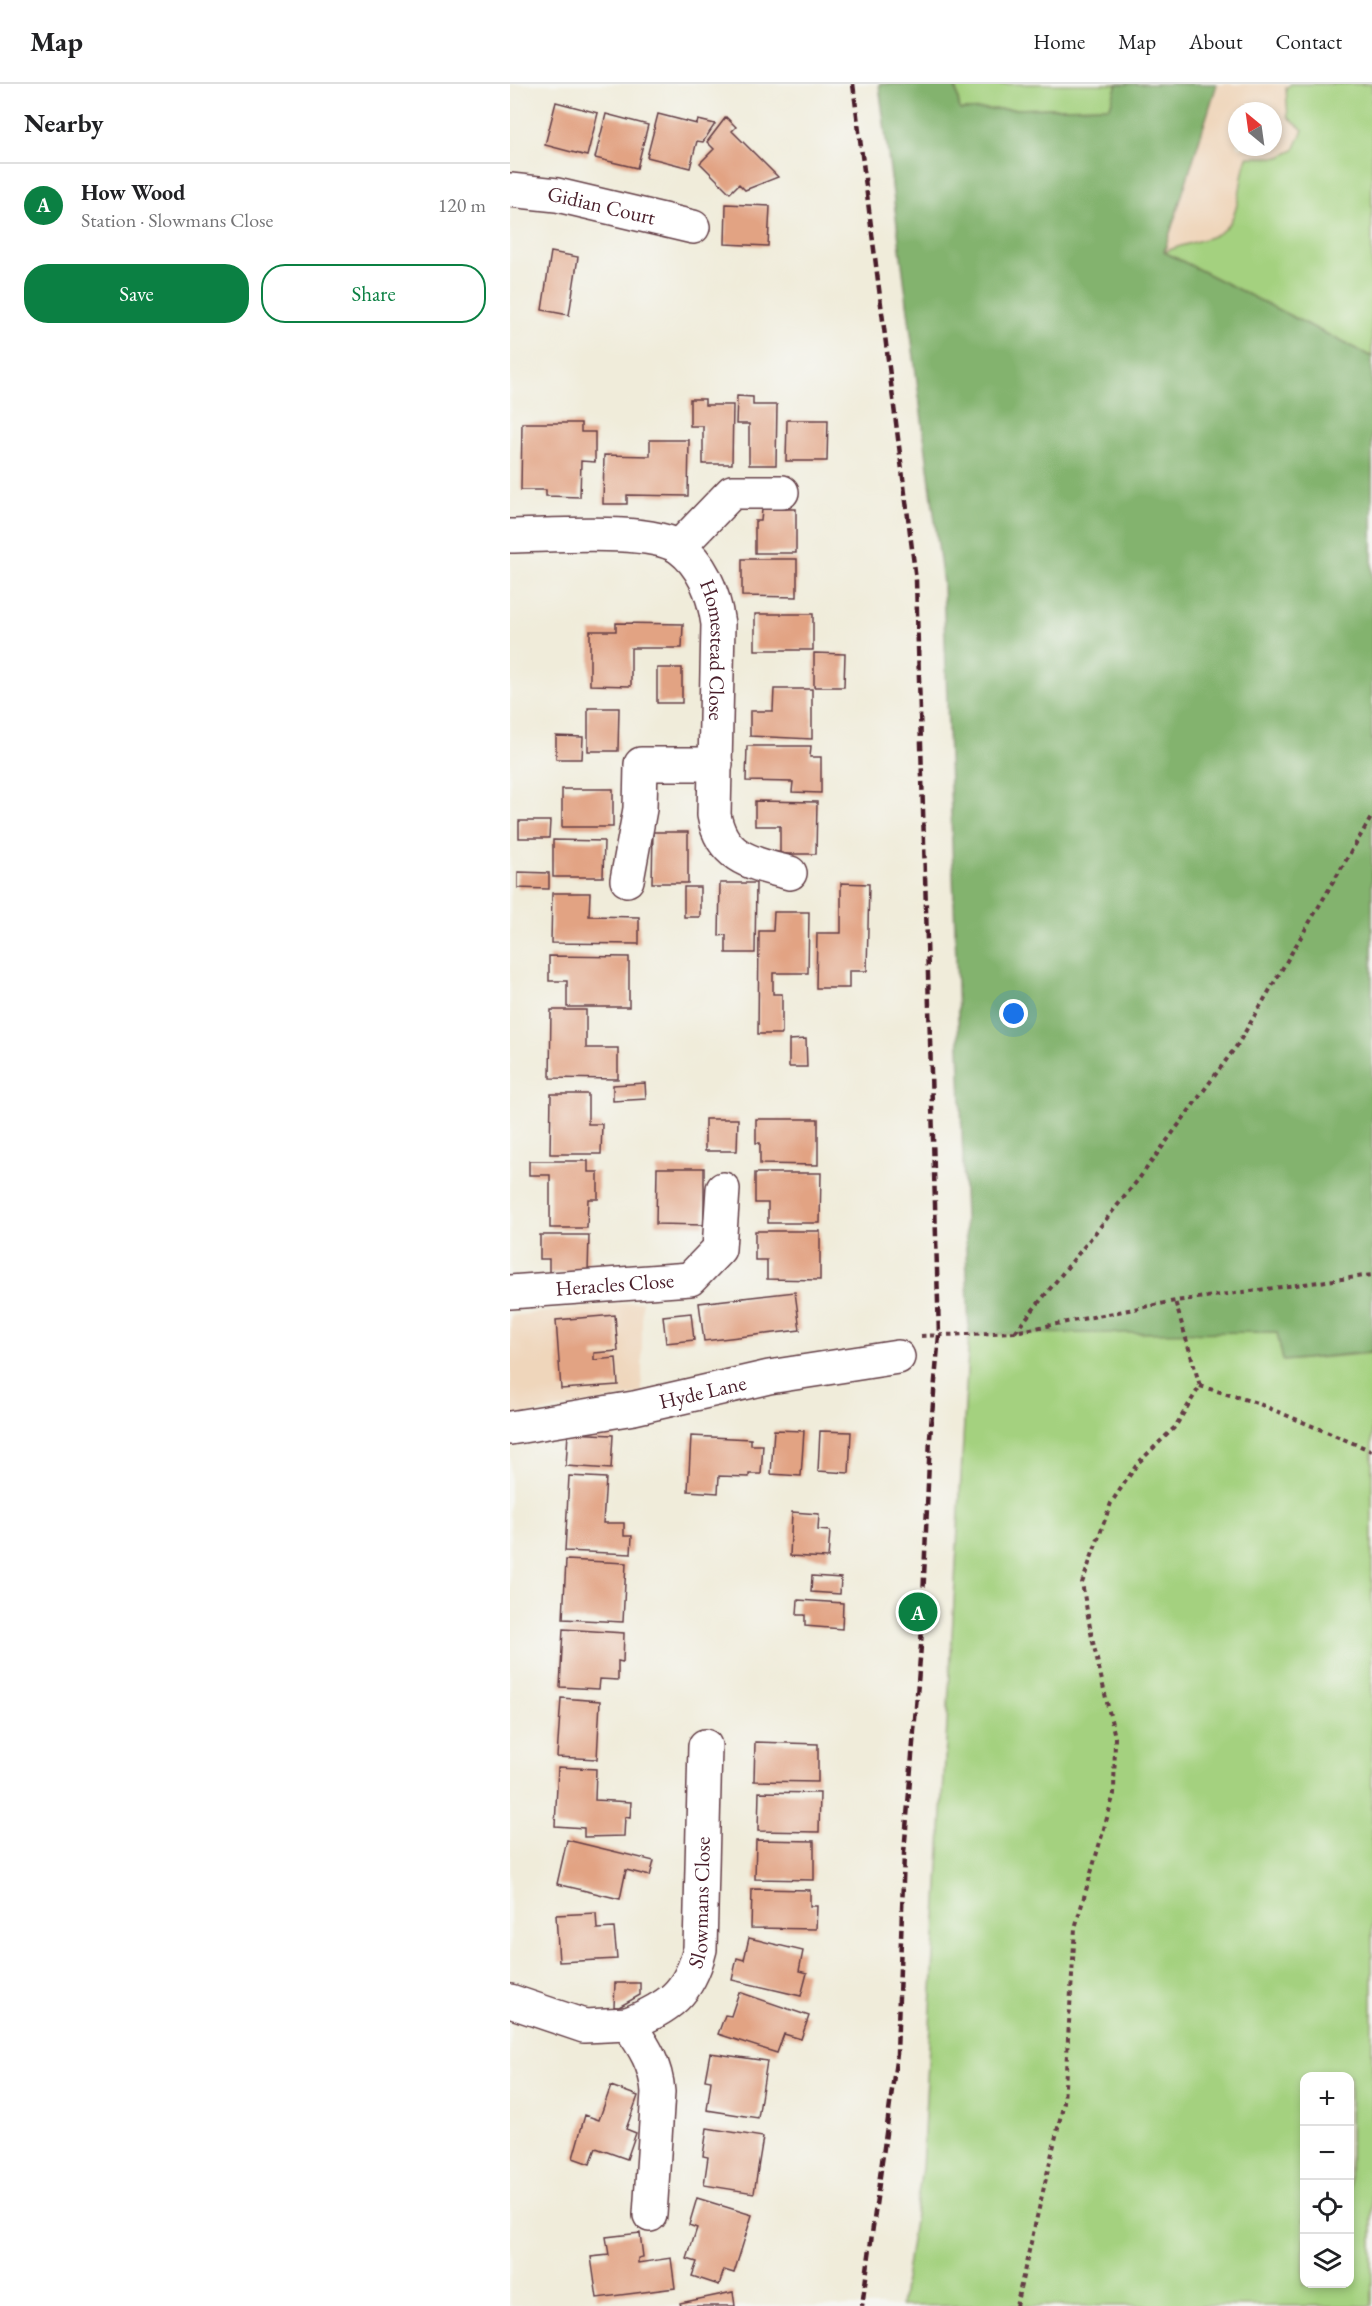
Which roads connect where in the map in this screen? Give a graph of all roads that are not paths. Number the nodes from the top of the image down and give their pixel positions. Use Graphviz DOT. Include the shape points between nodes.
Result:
graph roads {
  1 [pos="510,190"];
  2 [pos="693,227"];
  3 [pos="782,492"];
  4 [pos="510,536"];
  5 [pos="679,547"];
  6 [pos="716,764"];
  7 [pos="790,873"];
  8 [pos="627,879"];
  9 [pos="723,1189"];
  10 [pos="510,1292"];
  11 [pos="898,1358"];
  12 [pos="510,1428"];
  13 [pos="705,1746"];
  14 [pos="510,2001"];
  15 [pos="628,2024"];
  16 [pos="650,2215"];
  1 -- 2 [label="street, Gidian Court" via="557,195"];
  3 -- 5 [label="street" via="732,492"];
  4 -- 5 [label="street" via="634,536"];
  5 -- 6 [label="street, Homestead Close" via="706,579 714,597 718,624"];
  6 -- 7 [label="street, Homestead Close" via="717,833 741,858"];
  6 -- 8 [label="street" via="641,764 640,808"];
  9 -- 10 [label="street, Heracles Close" via="719,1249 690,1279"];
  11 -- 12 [label="street, Hyde Lane" via="769,1377 634,1408"];
  13 -- 15 [label="street, Slowmans Close" via="700,1949 694,1972 672,2001"];
  14 -- 15 [label="street, Slowmans Close" via="584,2026"];
  15 -- 16 [label="street" via="646,2049 656,2074"];
}
